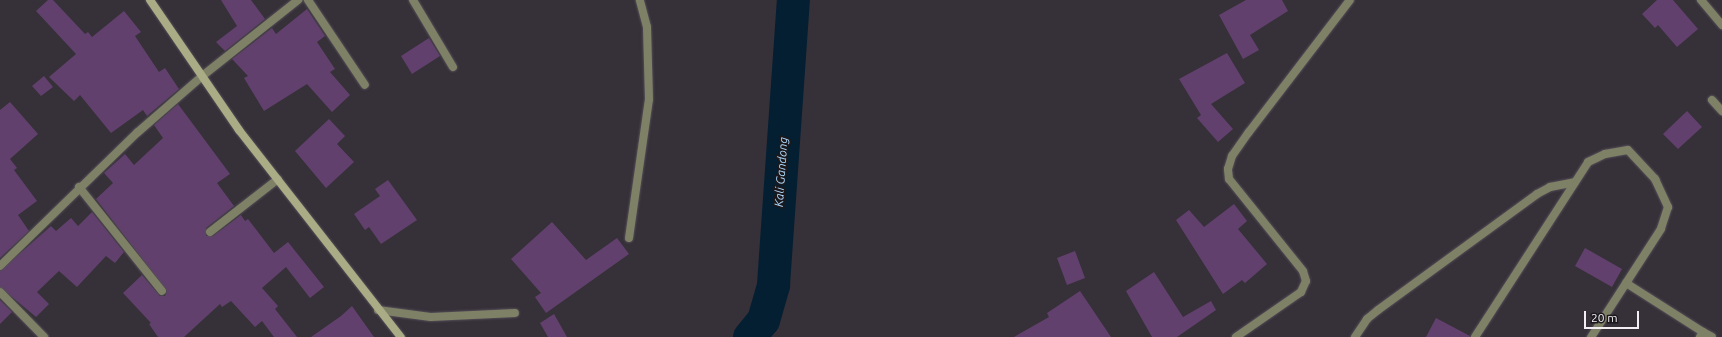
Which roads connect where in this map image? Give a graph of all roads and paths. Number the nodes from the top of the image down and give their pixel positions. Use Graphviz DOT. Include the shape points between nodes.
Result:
graph roads {
  1 [pos="150,0"];
  2 [pos="298,0"];
  3 [pos="308,0"];
  4 [pos="413,0"];
  5 [pos="640,0"];
  6 [pos="1350,0"];
  7 [pos="1701,0"];
  8 [pos="1722,25"];
  9 [pos="453,67"];
  10 [pos="201,77"];
  11 [pos="365,85"];
  12 [pos="1712,100"];
  13 [pos="1722,111"];
  14 [pos="278,179"];
  15 [pos="1575,182"];
  16 [pos="79,187"];
  17 [pos="210,232"];
  18 [pos="629,238"];
  19 [pos="0,266"];
  20 [pos="1626,283"];
  21 [pos="0,292"];
  22 [pos="162,292"];
  23 [pos="378,310"];
  24 [pos="515,313"];
  25 [pos="1702,335"];
  26 [pos="44,337"];
  27 [pos="400,337"];
  28 [pos="1236,337"];
  29 [pos="1355,337"];
  30 [pos="1475,337"];
  31 [pos="1591,337"];
  32 [pos="1712,337"];
  1 -- 10 [label="main road"];
  2 -- 10 [label="street"];
  3 -- 11 [label="street"];
  4 -- 9 [label="street"];
  5 -- 18 [label="street" via="647,27 649,99"];
  6 -- 28 [label="street" via="1232,156 1228,169 1229,179 1303,271 1306,281 1301,292"];
  7 -- 8 [label="street"];
  10 -- 14 [label="main road"];
  10 -- 16 [label="street"];
  12 -- 13 [label="street"];
  14 -- 17 [label="street"];
  14 -- 23 [label="main road"];
  15 -- 20 [label="street" via="1588,162 1605,154 1628,150 1655,179 1668,207 1661,228"];
  15 -- 29 [label="street" via="1550,187 1537,194 1378,310 1367,319"];
  15 -- 30 [label="street"];
  16 -- 19 [label="street"];
  16 -- 22 [label="street"];
  20 -- 25 [label="street"];
  20 -- 31 [label="street"];
  21 -- 26 [label="street"];
  23 -- 24 [label="street" via="439,317"];
  23 -- 27 [label="main road"];
  25 -- 32 [label="street"];
}
